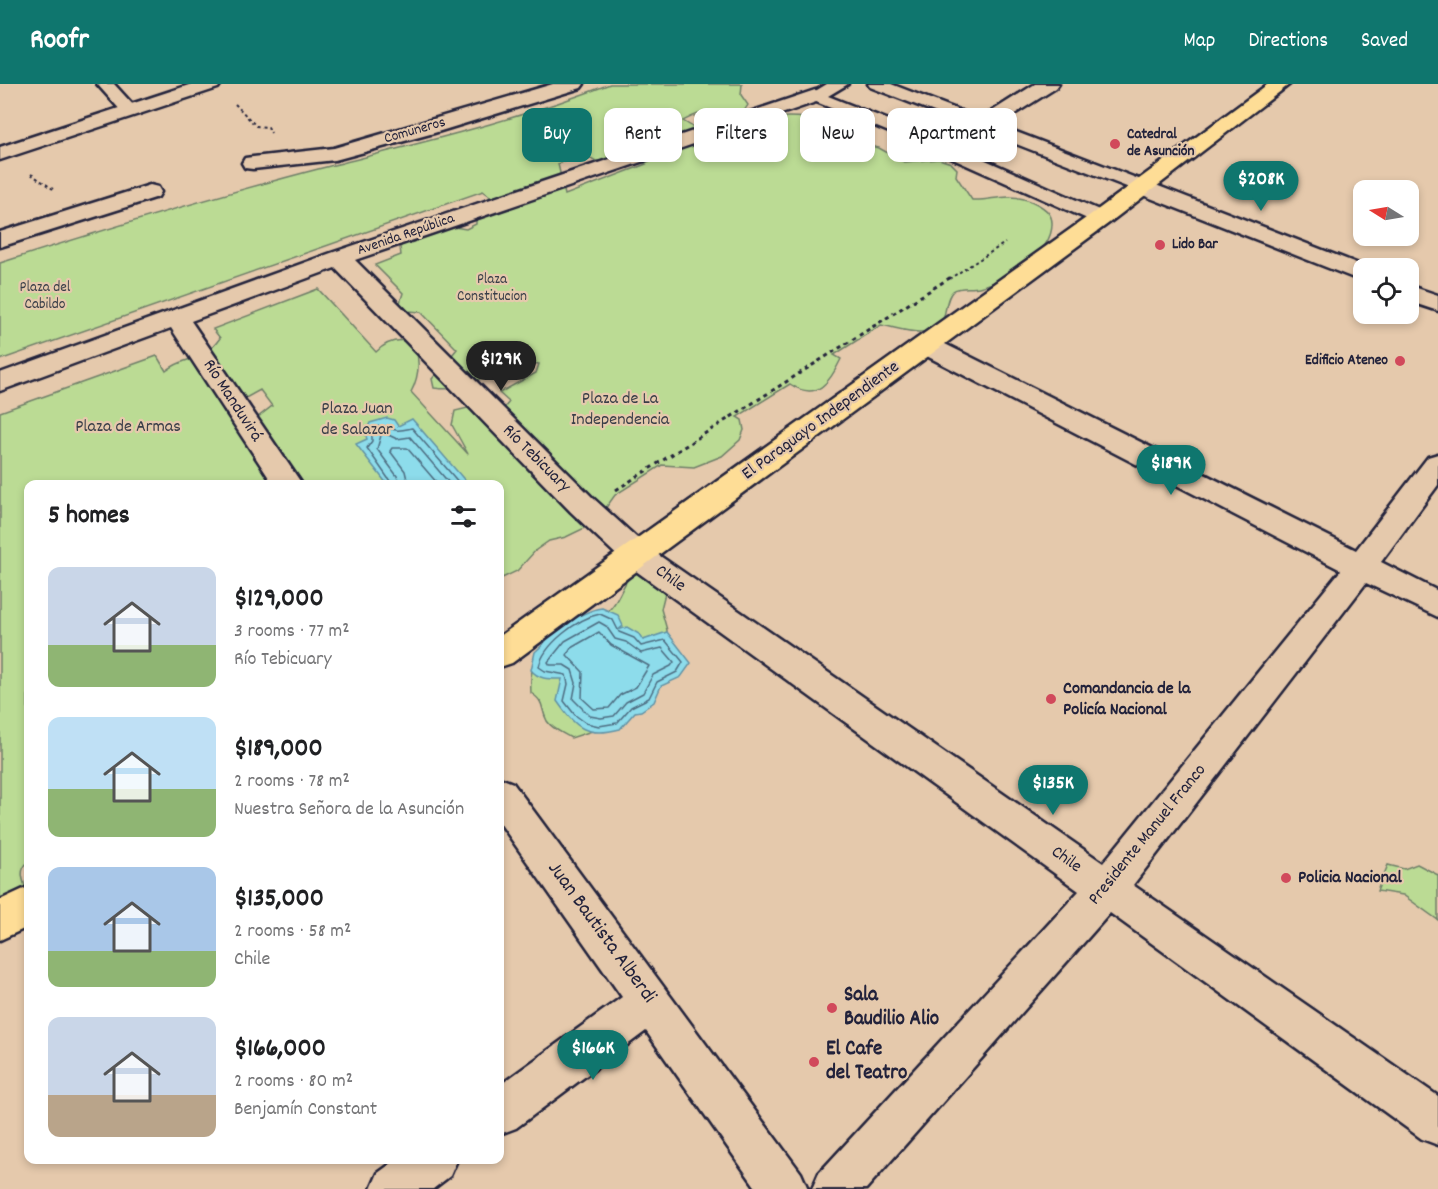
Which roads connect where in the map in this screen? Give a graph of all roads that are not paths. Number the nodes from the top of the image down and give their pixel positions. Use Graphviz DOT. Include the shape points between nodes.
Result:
graph roads {
  1 [pos="105,84"];
  2 [pos="211,84"];
  3 [pos="574,84"];
  4 [pos="840,84"];
  5 [pos="876,84"];
  6 [pos="1049,84"];
  7 [pos="1280,84"];
  8 [pos="815,96"];
  9 [pos="941,108"];
  10 [pos="1011,108"];
  11 [pos="129,110"];
  12 [pos="1017,137"];
  13 [pos="0,154"];
  14 [pos="253,163"];
  15 [pos="1143,187"];
  16 [pos="150,192"];
  17 [pos="1101,218"];
  18 [pos="0,240"];
  19 [pos="339,258"];
  20 [pos="1353,270"];
  21 [pos="1419,296"];
  22 [pos="1438,304"];
  23 [pos="176,317"];
  24 [pos="926,345"];
  25 [pos="0,382"];
  26 [pos="1438,464"];
  27 [pos="285,480"];
  28 [pos="636,555"];
  29 [pos="1361,566"];
  30 [pos="1438,605"];
  31 [pos="504,651"];
  32 [pos="504,799"];
  33 [pos="1107,888"];
  34 [pos="24,908"];
  35 [pos="0,921"];
  36 [pos="651,1001"];
  37 [pos="504,1109"];
  38 [pos="1438,1124"];
  39 [pos="428,1164"];
  40 [pos="394,1189"];
  41 [pos="785,1189"];
  42 [pos="836,1189"];
  1 -- 11 [label="lane"];
  2 -- 11 [label="street"];
  3 -- 14 [label="street, Comuneros" via="335,154"];
  4 -- 8 [label="lane"];
  5 -- 9 [label="lane"];
  6 -- 10 [label="street"];
  7 -- 15 [label="highway, El Paraguayo Independiente"];
  8 -- 17 [label="lane" via="947,149"];
  8 -- 19 [label="street, Avenida República"];
  11 -- 13 [label="street"];
  12 -- 15 [label="lane"];
  15 -- 17 [label="highway, El Paraguayo Independiente"];
  15 -- 20 [label="street"];
  16 -- 18 [label="street"];
  17 -- 24 [label="highway, El Paraguayo Independiente"];
  19 -- 23 [label="street, Avenida República"];
  19 -- 28 [label="street, Río Tebicuary"];
  21 -- 22 [label="street"];
  23 -- 25 [label="street, Avenida República"];
  23 -- 27 [label="street, Río Manduvirá"];
  24 -- 28 [label="highway, El Paraguayo Independiente"];
  24 -- 29 [label="street"];
  26 -- 29 [label="street, Presidente Manuel Franco"];
  28 -- 31 [label="highway, El Paraguayo Independiente"];
  28 -- 33 [label="street, Chile"];
  29 -- 30 [label="street"];
  29 -- 33 [label="street, Presidente Manuel Franco"];
  32 -- 36 [label="street, Juan Bautista Alberdi"];
  33 -- 38 [label="street, Chile"];
  33 -- 42 [label="street, Presidente Manuel Franco"];
  34 -- 35 [label="highway"];
  36 -- 37 [label="street"];
  36 -- 41 [label="street, Juan Bautista Alberdi"];
  39 -- 40 [label="street"];
}
